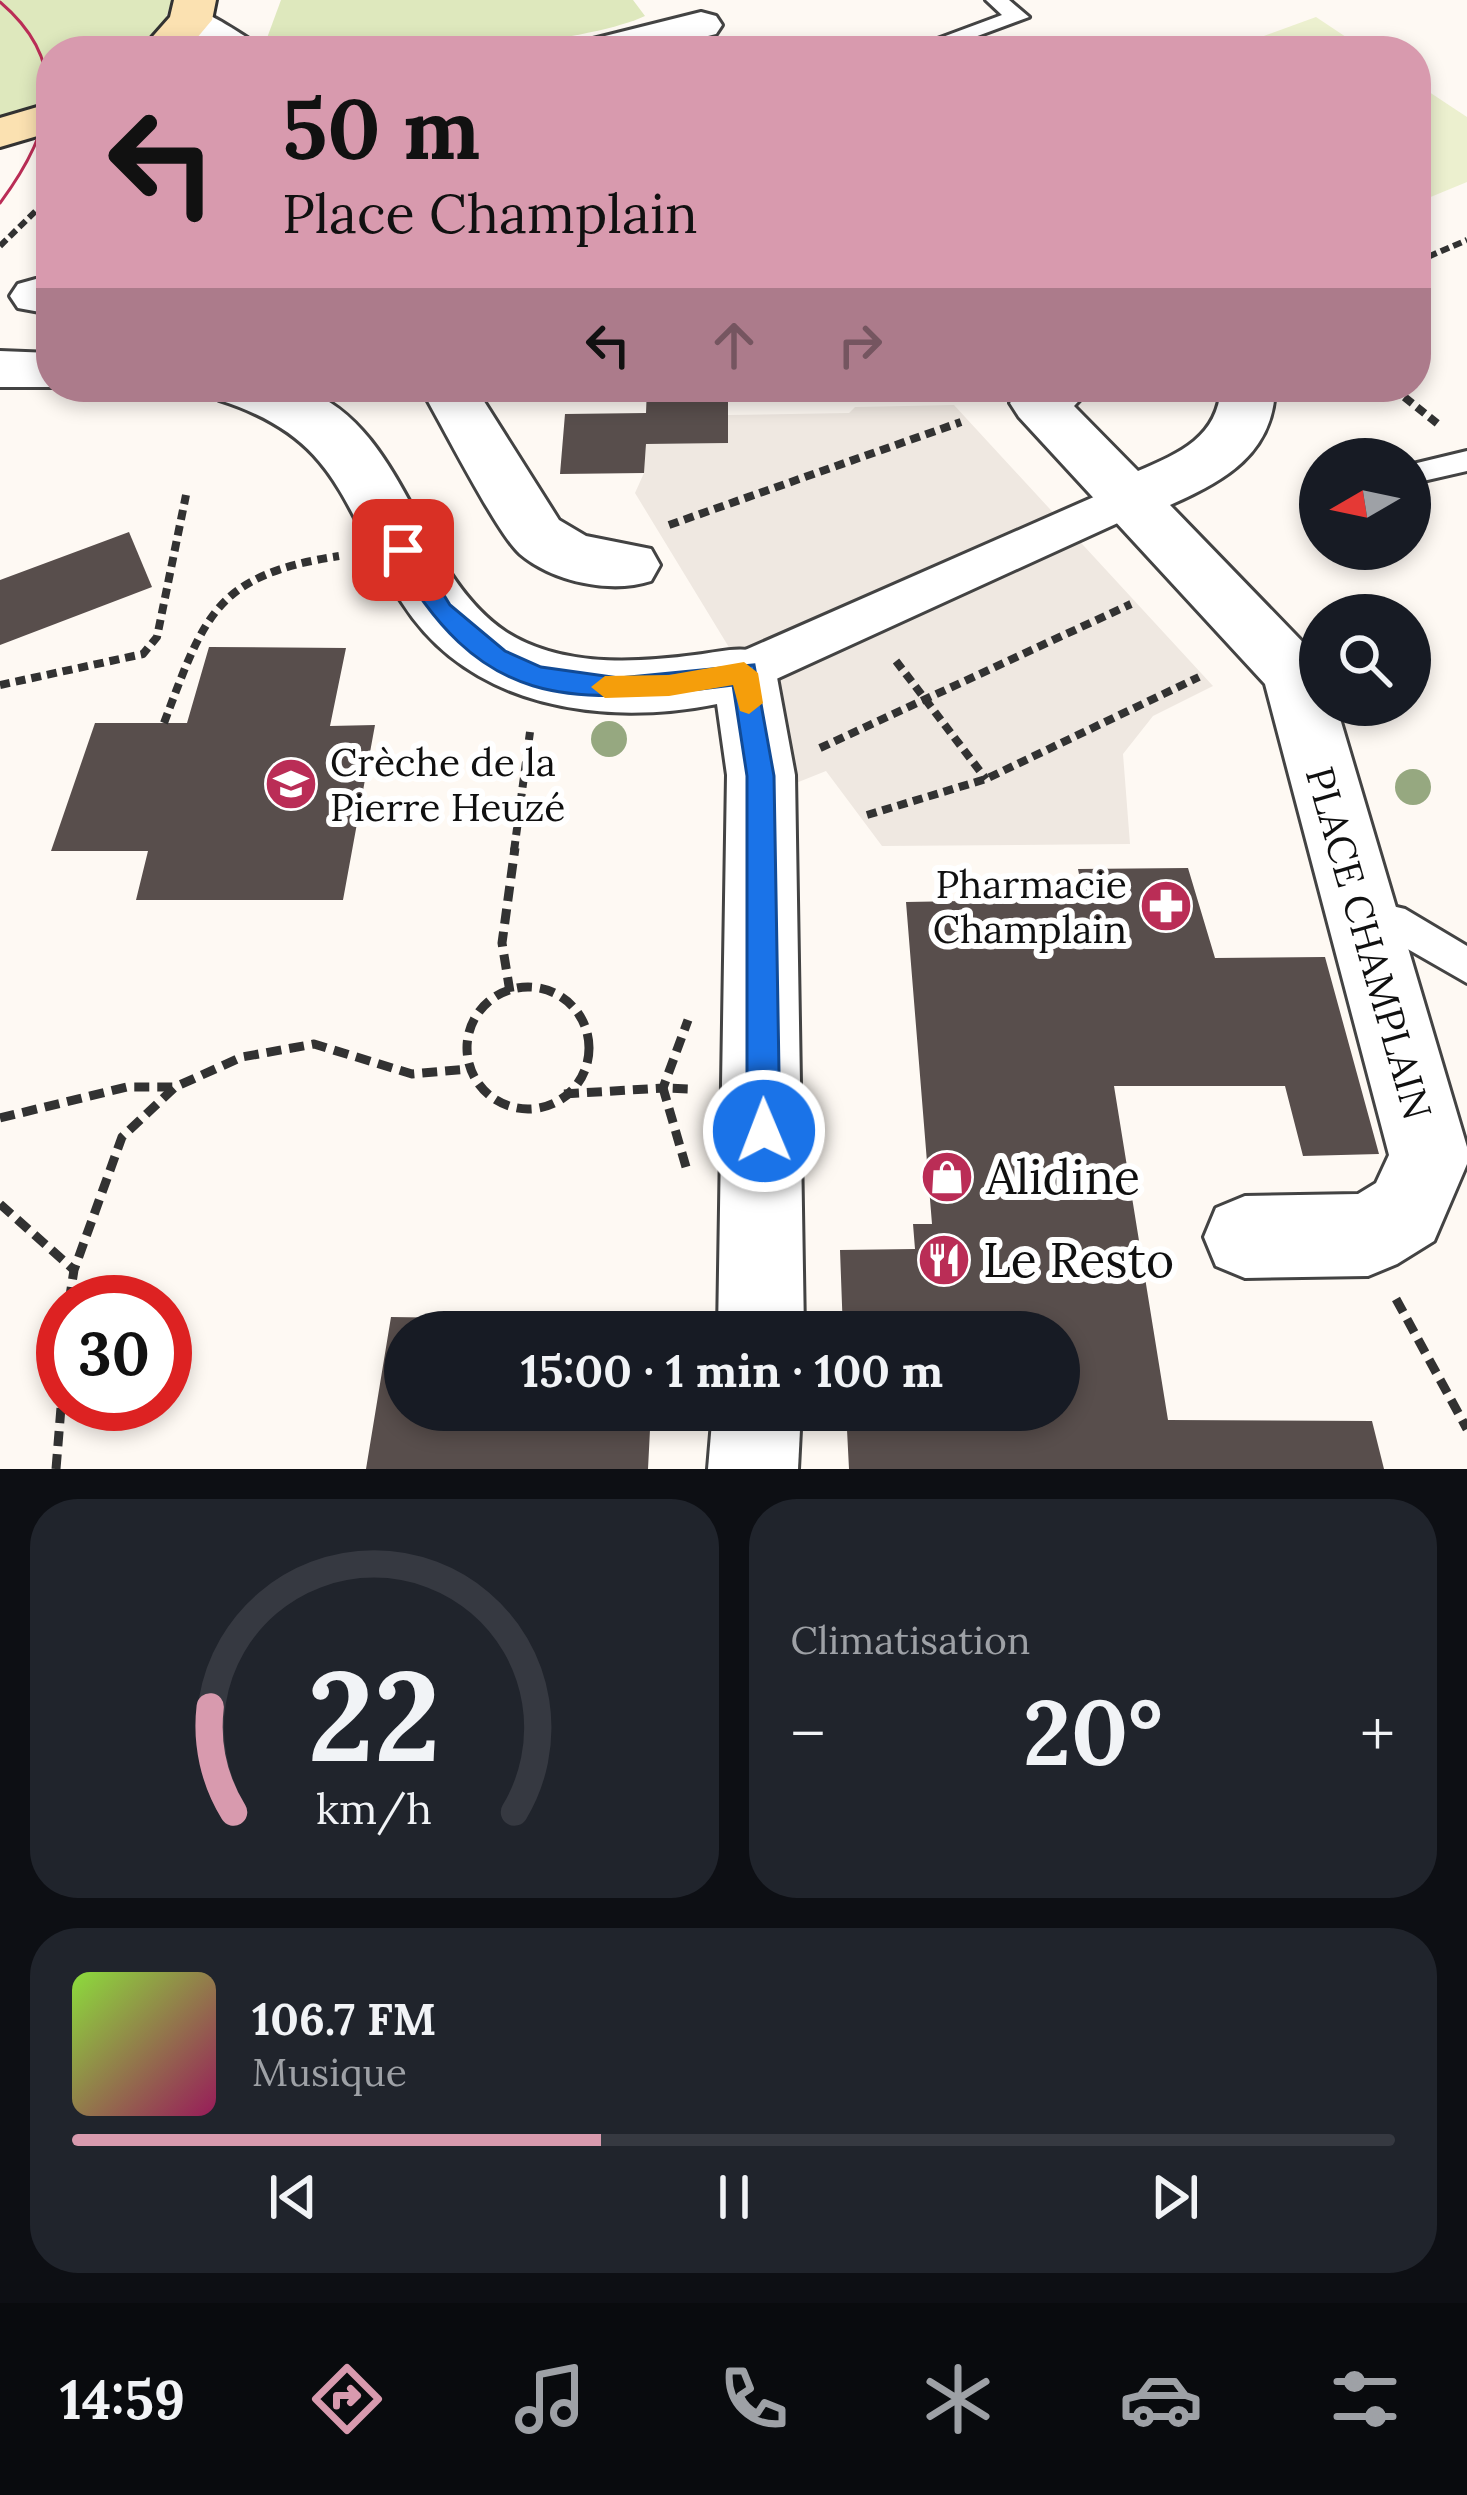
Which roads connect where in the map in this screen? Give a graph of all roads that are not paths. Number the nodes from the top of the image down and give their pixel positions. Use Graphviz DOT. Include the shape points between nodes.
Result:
graph roads {
  1 [pos="997,0"];
  2 [pos="702,25"];
  3 [pos="657,36"];
  4 [pos="960,36"];
  5 [pos="36,122"];
  6 [pos="0,134"];
  7 [pos="0,369"];
  8 [pos="36,371"];
  9 [pos="279,402"];
  10 [pos="456,402"];
  11 [pos="1041,402"];
  12 [pos="1248,402"];
  13 [pos="1460,448"];
  14 [pos="1431,466"];
  15 [pos="1128,499"];
  16 [pos="644,548"];
  17 [pos="744,673"];
  18 [pos="1360,915"];
  19 [pos="1467,966"];
  20 [pos="1245,1237"];
  21 [pos="761,1311"];
  22 [pos="756,1431"];
  23 [pos="753,1469"];
  1 -- 4 [label="lane" via="1018,16"];
  2 -- 3 [label="street"];
  5 -- 6 [label="main road"];
  7 -- 8 [label="street"];
  9 -- 17 [label="street" via="304,411 349,450 441,613 495,658 538,677 619,688"];
  10 -- 16 [label="street" via="538,536 573,557"];
  11 -- 15 [label="street, PLACE CHAMPLAIN"];
  12 -- 15 [label="street" via="1230,446"];
  13 -- 14 [label="lane"];
  15 -- 17 [label="street"];
  15 -- 18 [label="street, PLACE CHAMPLAIN" via="1294,672"];
  17 -- 21 [label="street" via="760,776"];
  18 -- 19 [label="lane" via="1392,921"];
  18 -- 20 [label="street, PLACE CHAMPLAIN" via="1430,1157 1405,1212 1369,1235"];
  22 -- 23 [label="street"];
}
